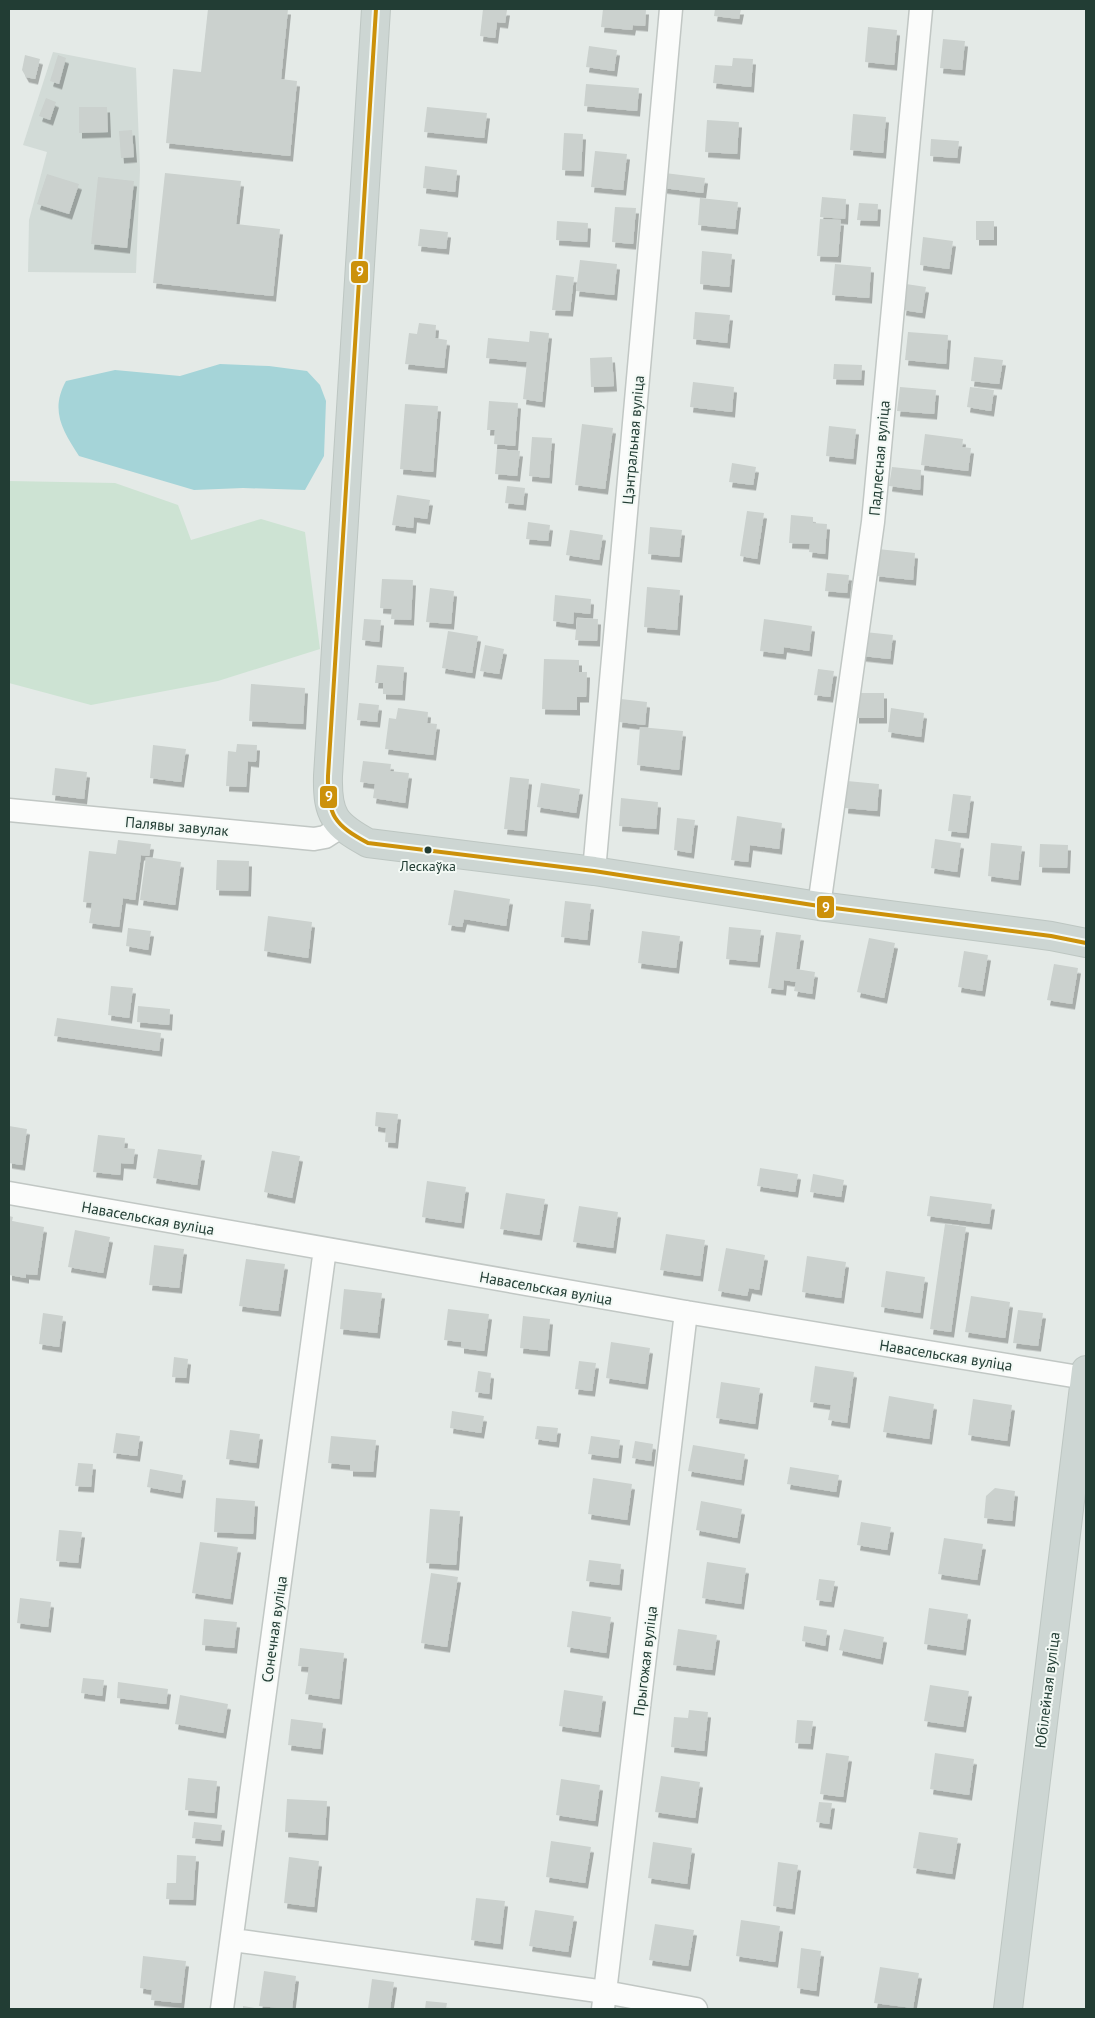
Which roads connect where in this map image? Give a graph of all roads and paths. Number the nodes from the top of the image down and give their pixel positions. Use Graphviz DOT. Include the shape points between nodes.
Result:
graph roads {
  1 [pos="376,9"];
  2 [pos="671,9"];
  3 [pos="921,9"];
  4 [pos="9,810"];
  5 [pos="342,826"];
  6 [pos="594,871"];
  7 [pos="819,906"];
  8 [pos="1086,943"];
  9 [pos="9,1193"];
  10 [pos="325,1250"];
  11 [pos="686,1312"];
  12 [pos="1086,1374"];
  13 [pos="233,1940"];
  14 [pos="604,2001"];
  15 [pos="222,2009"];
  16 [pos="696,2009"];
  17 [pos="1008,2009"];
  1 -- 5 [label="main road" via="328,776 328,798 335,819"];
  2 -- 6 [label="street, Цэнтральная вуліца"];
  3 -- 7 [label="street, Падлесная вуліца" via="873,522"];
  4 -- 5 [label="street, Палявы завулак" via="314,839"];
  5 -- 6 [label="main road" via="368,843"];
  6 -- 7 [label="main road"];
  7 -- 8 [label="main road"];
  9 -- 10 [label="street, Навасельская вуліца"];
  10 -- 11 [label="street, Навасельская вуліца"];
  10 -- 13 [label="street, Сонечная вуліца"];
  11 -- 12 [label="street, Навасельская вуліца"];
  11 -- 14 [label="street, Прыгожая вуліца"];
  12 -- 17 [label="main road, Юбілейная вуліца"];
  13 -- 14 [label="street" via="428,1969"];
  13 -- 15 [label="street, Сонечная вуліца"];
  14 -- 16 [label="street"];
}
